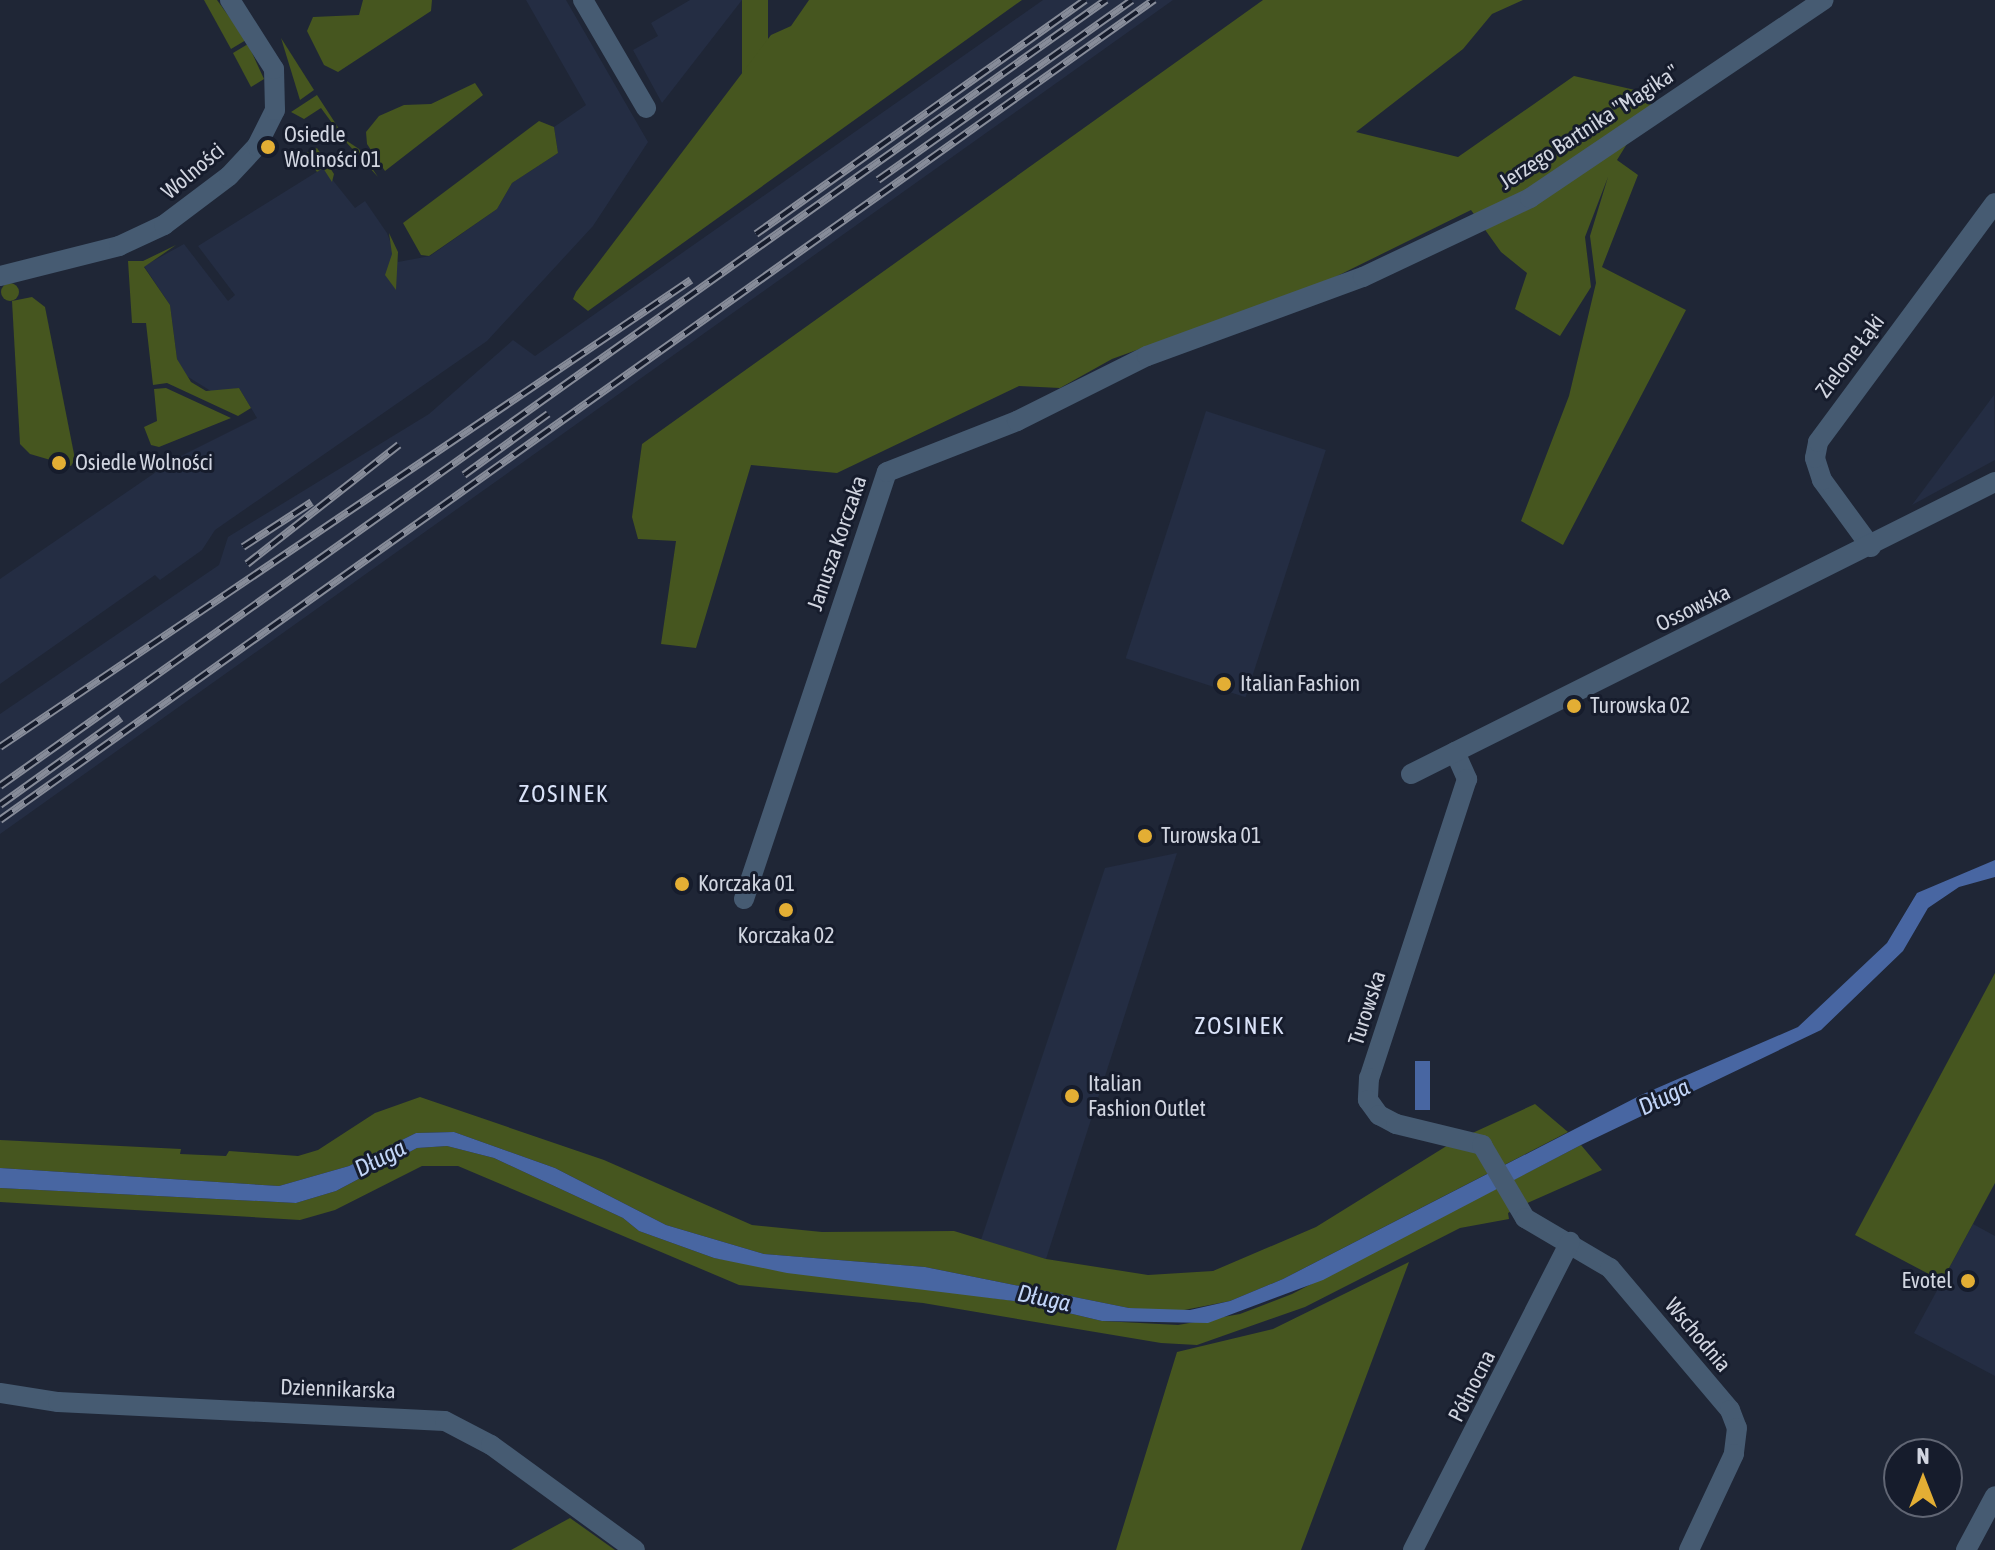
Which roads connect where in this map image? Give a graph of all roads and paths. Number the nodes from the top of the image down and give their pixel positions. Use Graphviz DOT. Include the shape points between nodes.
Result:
graph roads {
  1 [pos="230,0"];
  2 [pos="583,0"];
  3 [pos="1824,0"];
  4 [pos="646,108"];
  5 [pos="1995,203"];
  6 [pos="0,276"];
  7 [pos="1235,323"];
  8 [pos="1995,482"];
  9 [pos="1871,547"];
  10 [pos="1455,752"];
  11 [pos="1411,774"];
  12 [pos="744,899"];
  13 [pos="1513,1199"];
  14 [pos="1570,1242"];
  15 [pos="0,1393"];
  16 [pos="1995,1496"];
  17 [pos="635,1550"];
  18 [pos="1413,1550"];
  19 [pos="1689,1550"];
  20 [pos="1966,1550"];
  1 -- 6 [label="street, Wolności" via="274,69 275,110 257,146 229,176 164,225 119,246"];
  2 -- 4 [label="street"];
  3 -- 7 [label="street, Jerzego Bartnika \"Magika\"" via="1530,198 1363,277"];
  5 -- 9 [label="street, Zielone Łąki" via="1818,442 1815,458 1822,480"];
  7 -- 12 [label="street, Janusza Korczaka" via="1147,356 1017,421 887,472"];
  8 -- 9 [label="street, Ossowska"];
  9 -- 10 [label="street, Ossowska"];
  10 -- 11 [label="street, Ossowska"];
  10 -- 13 [label="street, Turowska" via="1467,779 1367,1087 1370,1104 1385,1120 1463,1137 1489,1153"];
  13 -- 14 [label="street, Wschodnia" via="1538,1229"];
  14 -- 18 [label="street, Północna"];
  14 -- 19 [label="street, Wschodnia" via="1610,1268 1735,1420 1732,1462"];
  15 -- 17 [label="street, Dziennikarska" via="45,1402 445,1421 491,1445"];
  16 -- 20 [label="street"];
}
